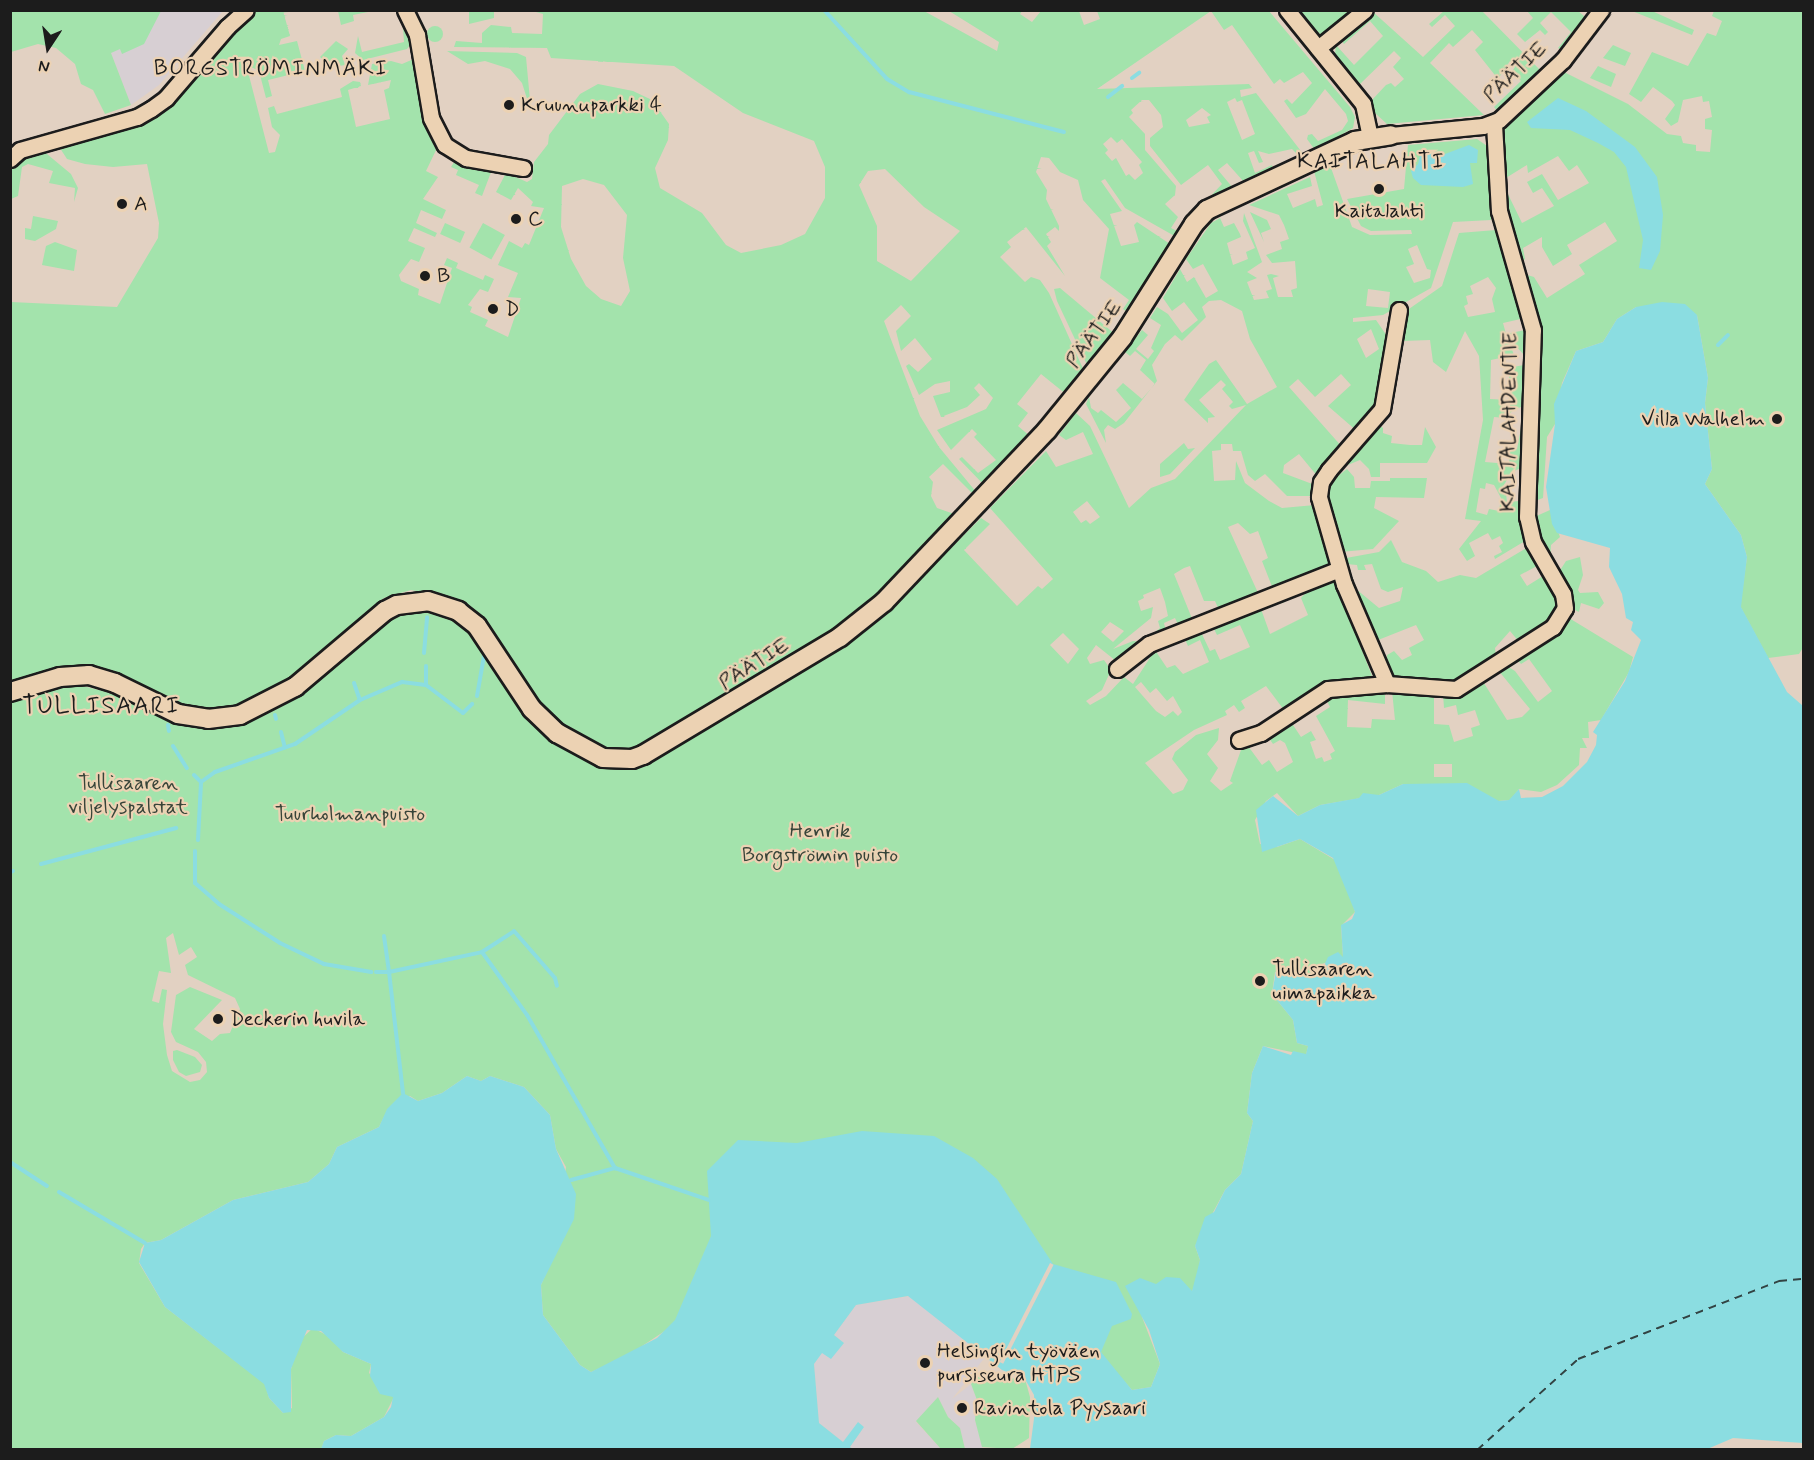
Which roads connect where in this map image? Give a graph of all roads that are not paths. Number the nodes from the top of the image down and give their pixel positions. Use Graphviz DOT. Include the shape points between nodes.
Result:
graph roads {
  1 [pos="246,10"];
  2 [pos="405,10"];
  3 [pos="1287,10"];
  4 [pos="1365,10"];
  5 [pos="1601,10"];
  6 [pos="1318,48"];
  7 [pos="1494,123"];
  8 [pos="1391,135"];
  9 [pos="1370,137"];
  10 [pos="10,159"];
  11 [pos="524,168"];
  12 [pos="1399,310"];
  13 [pos="1338,568"];
  14 [pos="1118,669"];
  15 [pos="1387,684"];
  16 [pos="10,692"];
  17 [pos="1239,740"];
  1 -- 10 [label="street" via="226,27 166,98 151,109 137,117 20,150"];
  2 -- 11 [label="street" via="417,35 431,118 445,145 466,158"];
  3 -- 6 [label="street"];
  4 -- 6 [label="street"];
  5 -- 7 [label="street, PÄÄTIE" via="1558,65"];
  6 -- 9 [label="street" via="1363,104"];
  7 -- 8 [label="street, PÄÄTIE"];
  7 -- 15 [label="street, KAITALAHDENTIE" via="1499,211 1533,330 1527,517 1533,542 1563,594 1565,608 1553,627 1464,686 1447,690"];
  8 -- 9 [label="street, PÄÄTIE"];
  9 -- 16 [label="street, PÄÄTIE" via="1207,210 1194,224 1122,338 1074,397 1022,459 884,602 840,637 644,755 632,759 603,758 562,738 532,709 477,626 458,611 428,601 397,605 385,611 295,687 258,709 224,718 178,714 115,683 89,675 60,677"];
  12 -- 13 [label="street" via="1382,410 1329,470 1319,488"];
  13 -- 14 [label="street" via="1149,644"];
  13 -- 15 [label="street"];
  15 -- 17 [label="street" via="1328,689 1261,733"];
}
